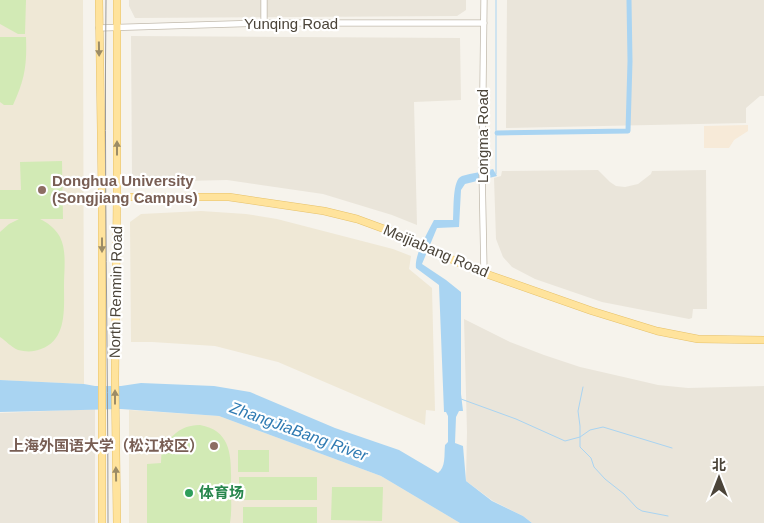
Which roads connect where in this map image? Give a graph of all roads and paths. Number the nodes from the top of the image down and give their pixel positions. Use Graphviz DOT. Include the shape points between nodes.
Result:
graph roads {
  1 [pos="99,0"];
  2 [pos="117,0"];
  3 [pos="264,0"];
  4 [pos="484,0"];
  5 [pos="264,23"];
  6 [pos="484,23"];
  7 [pos="118,27"];
  8 [pos="99,28"];
  9 [pos="117,196"];
  10 [pos="102,197"];
  11 [pos="484,272"];
  12 [pos="764,340"];
  13 [pos="102,523"];
  14 [pos="117,523"];
  1 -- 8 [label="main road, North Renmin Road"];
  2 -- 7 [label="main road, North Renmin Road"];
  3 -- 5 [label="street"];
  4 -- 6 [label="street, Longma Road"];
  5 -- 6 [label="street, Yunqing Road"];
  5 -- 7 [label="street, Yunqing Road"];
  6 -- 11 [label="street, Longma Road"];
  7 -- 8 [label="street, Yunqing Road"];
  9 -- 7 [label="main road, North Renmin Road, one-way"];
  8 -- 10 [label="main road, North Renmin Road, one-way"];
  9 -- 10 [label="main road, Meijiabang Road"];
  9 -- 11 [label="main road, Meijiabang Road" via="229,197 324,211 357,219"];
  14 -- 9 [label="main road, North Renmin Road, one-way" via="114,379"];
  10 -- 13 [label="main road, North Renmin Road, one-way"];
  11 -- 12 [label="main road, Meijiabang Road" via="657,332 698,339"];
}
